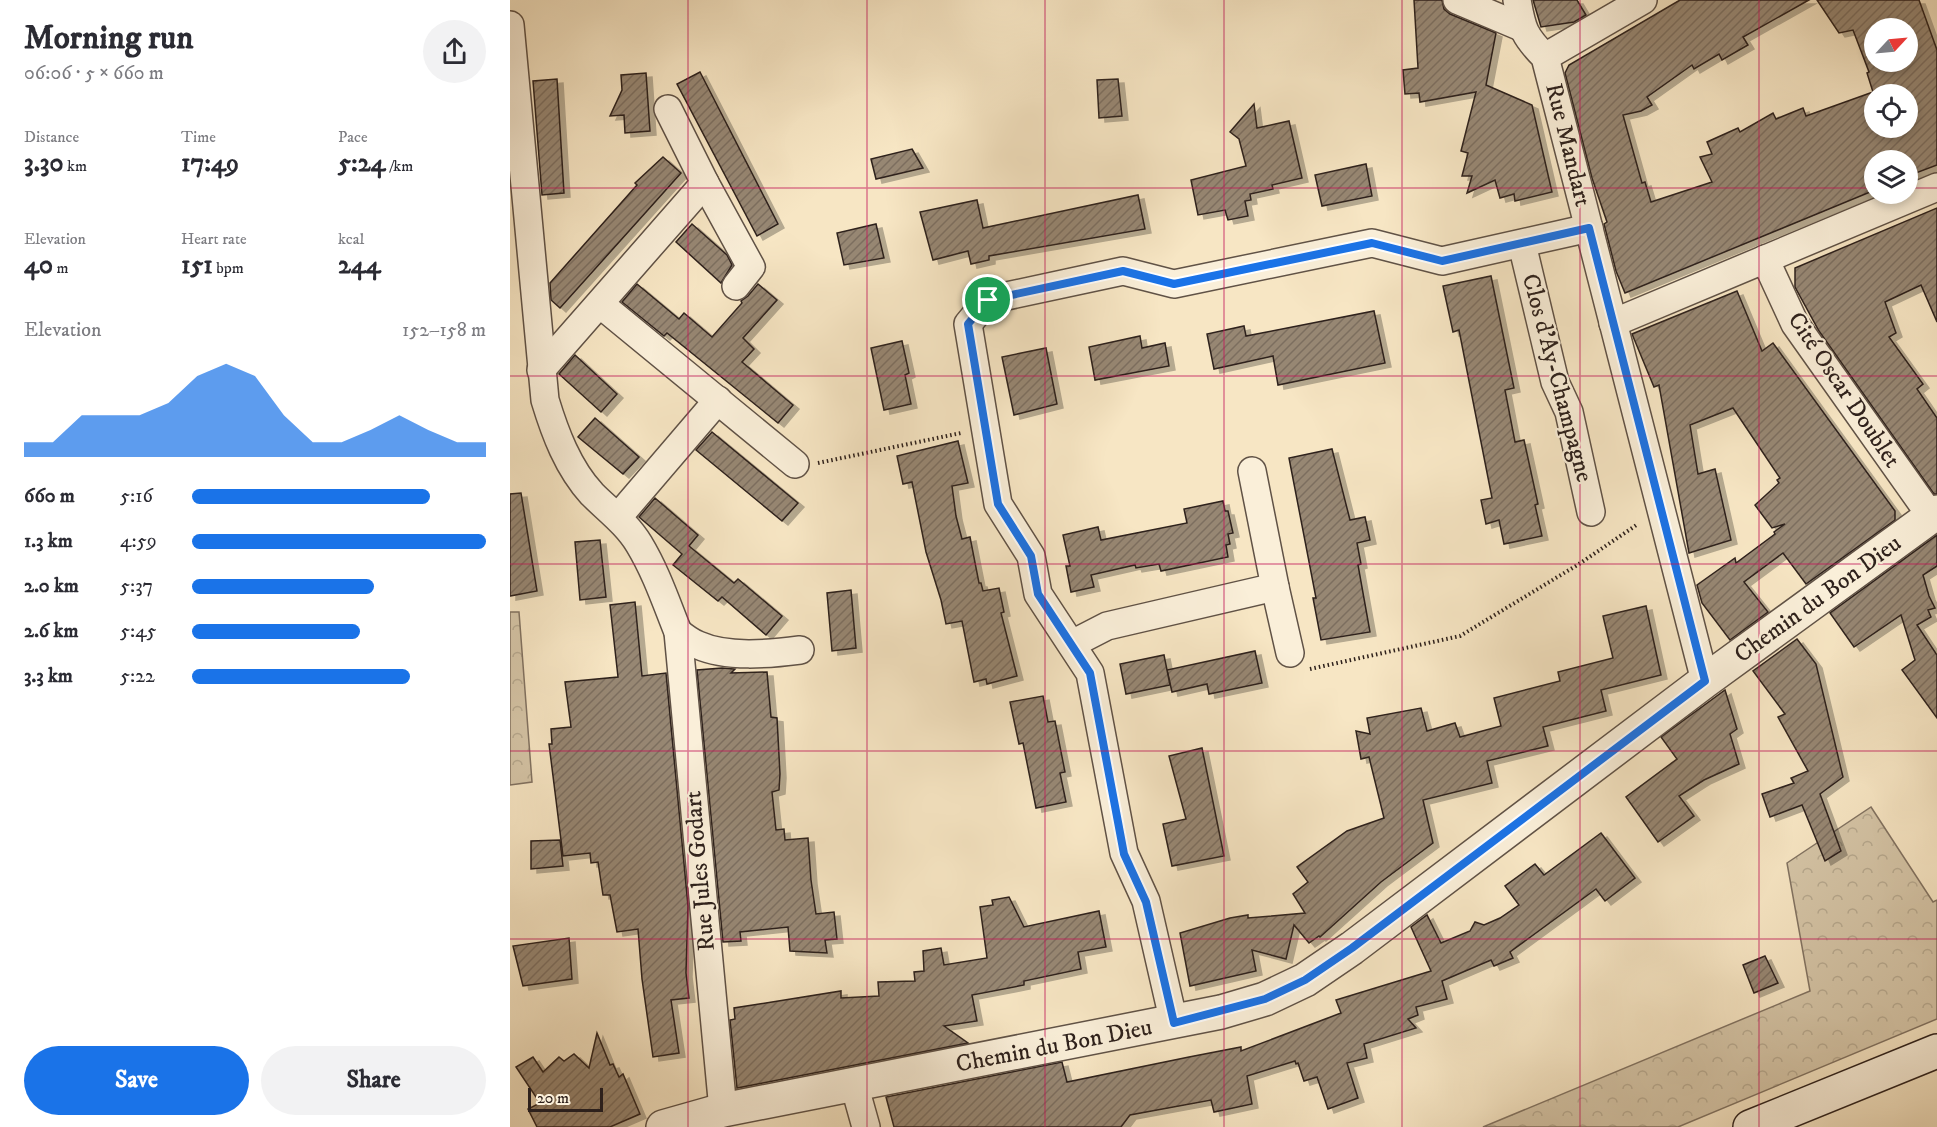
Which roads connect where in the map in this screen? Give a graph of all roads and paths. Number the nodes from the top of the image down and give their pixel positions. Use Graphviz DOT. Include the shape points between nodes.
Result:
graph roads {
  1 [pos="1457,0"];
  2 [pos="1517,0"];
  3 [pos="1643,0"];
  4 [pos="510,25"];
  5 [pos="1521,27"];
  6 [pos="1545,57"];
  7 [pos="668,109"];
  8 [pos="705,183"];
  9 [pos="1937,187"];
  10 [pos="1589,228"];
  11 [pos="1522,244"];
  12 [pos="1765,259"];
  13 [pos="736,286"];
  14 [pos="600,304"];
  15 [pos="1613,322"];
  16 [pos="541,369"];
  17 [pos="718,400"];
  18 [pos="985,428"];
  19 [pos="795,464"];
  20 [pos="1252,471"];
  21 [pos="1661,509"];
  22 [pos="1591,512"];
  23 [pos="1934,514"];
  24 [pos="618,517"];
  25 [pos="1275,587"];
  26 [pos="678,633"];
  27 [pos="1072,644"];
  28 [pos="800,650"];
  29 [pos="1290,653"];
  30 [pos="1705,681"];
  31 [pos="1174,1023"];
  32 [pos="1937,1051"];
  33 [pos="854,1084"];
  34 [pos="723,1110"];
  35 [pos="663,1127"];
  36 [pos="866,1127"];
  37 [pos="1750,1127"];
  1 -- 5 [label="street"];
  2 -- 5 [label="street, Rue Mandart"];
  3 -- 6 [label="street"];
  4 -- 16 [label="street, Rue Jules Godart"];
  5 -- 6 [label="street, Rue Mandart"];
  6 -- 10 [label="street, Rue Mandart"];
  7 -- 8 [label="street"];
  8 -- 13 [label="street" via="751,267"];
  8 -- 14 [label="street"];
  9 -- 12 [label="street"];
  10 -- 11 [label="street, Clos d'Ay-Champagne"];
  10 -- 15 [label="street, Rue Mandart"];
  11 -- 18 [label="street, Clos d'Ay-Champagne" via="1442,261 1372,243 1174,284 1123,271 988,300 968,324"];
  11 -- 22 [label="street, Clos d'Ay-Champagne" via="1555,382 1569,412"];
  12 -- 15 [label="street"];
  12 -- 23 [label="street, Cité Oscar Doublet" via="1795,324"];
  14 -- 16 [label="street"];
  14 -- 17 [label="street"];
  15 -- 21 [label="street, Rue Mandart"];
  16 -- 24 [label="street, Rue Jules Godart" via="555,434 591,493"];
  17 -- 19 [label="street"];
  17 -- 24 [label="street"];
  18 -- 19 [label="path" via="807,466"];
  18 -- 27 [label="street, Clos d'Ay-Champagne" via="998,504 1031,556 1038,594"];
  20 -- 25 [label="street"];
  21 -- 29 [label="path" via="1460,636 1294,673"];
  21 -- 30 [label="street, Rue Mandart"];
  23 -- 30 [label="street, Chemin du Bon Dieu"];
  24 -- 26 [label="street, Rue Jules Godart" via="639,543 661,586"];
  25 -- 27 [label="street" via="1107,626"];
  25 -- 29 [label="street"];
  26 -- 28 [label="street" via="699,646 728,652 760,655"];
  26 -- 34 [label="street, Rue Jules Godart"];
  27 -- 31 [label="street, Clos d'Ay-Champagne" via="1090,673 1124,854 1146,902"];
  30 -- 31 [label="street, Chemin du Bon Dieu" via="1305,980 1265,999"];
  31 -- 33 [label="street, Chemin du Bon Dieu"];
  32 -- 37 [label="street"];
  33 -- 34 [label="street, Chemin du Bon Dieu"];
  33 -- 36 [label="street"];
  34 -- 35 [label="street, Chemin du Bon Dieu"];
}
